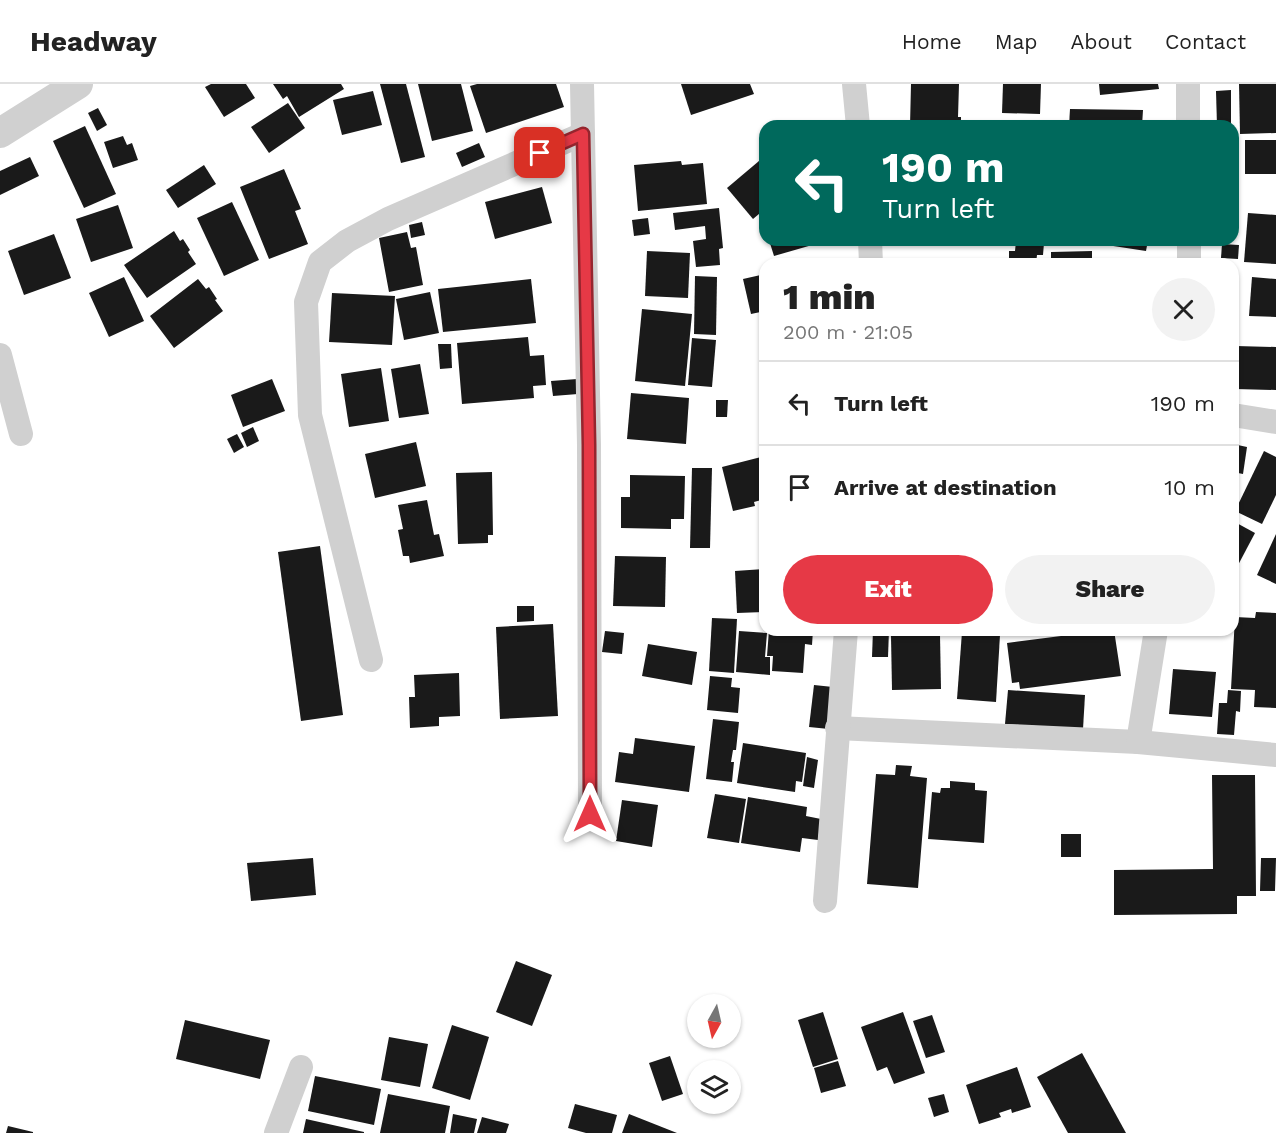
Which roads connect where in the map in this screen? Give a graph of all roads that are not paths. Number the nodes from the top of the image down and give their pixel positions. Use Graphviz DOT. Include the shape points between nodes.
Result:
graph roads {
  1 [pos="78,84"];
  2 [pos="582,84"];
  3 [pos="854,84"];
  4 [pos="1188,84"];
  5 [pos="857,120"];
  6 [pos="1188,120"];
  7 [pos="0,133"];
  8 [pos="583,134"];
  9 [pos="0,355"];
  10 [pos="1239,416"];
  11 [pos="1276,422"];
  12 [pos="21,435"];
  13 [pos="845,636"];
  14 [pos="1155,636"];
  15 [pos="371,660"];
  16 [pos="837,728"];
  17 [pos="1138,742"];
  18 [pos="1276,755"];
  19 [pos="590,814"];
  20 [pos="825,901"];
  21 [pos="301,1067"];
  22 [pos="276,1133"];
  1 -- 7 [label="street"];
  2 -- 8 [label="street"];
  3 -- 5 [label="street"];
  4 -- 6 [label="street"];
  8 -- 15 [label="street" via="388,219 347,241 320,262 306,302 310,415"];
  8 -- 19 [label="street"];
  9 -- 12 [label="street"];
  10 -- 11 [label="street"];
  13 -- 16 [label="street"];
  14 -- 17 [label="street"];
  16 -- 17 [label="street"];
  16 -- 20 [label="street"];
  17 -- 18 [label="street"];
  21 -- 22 [label="street"];
}
